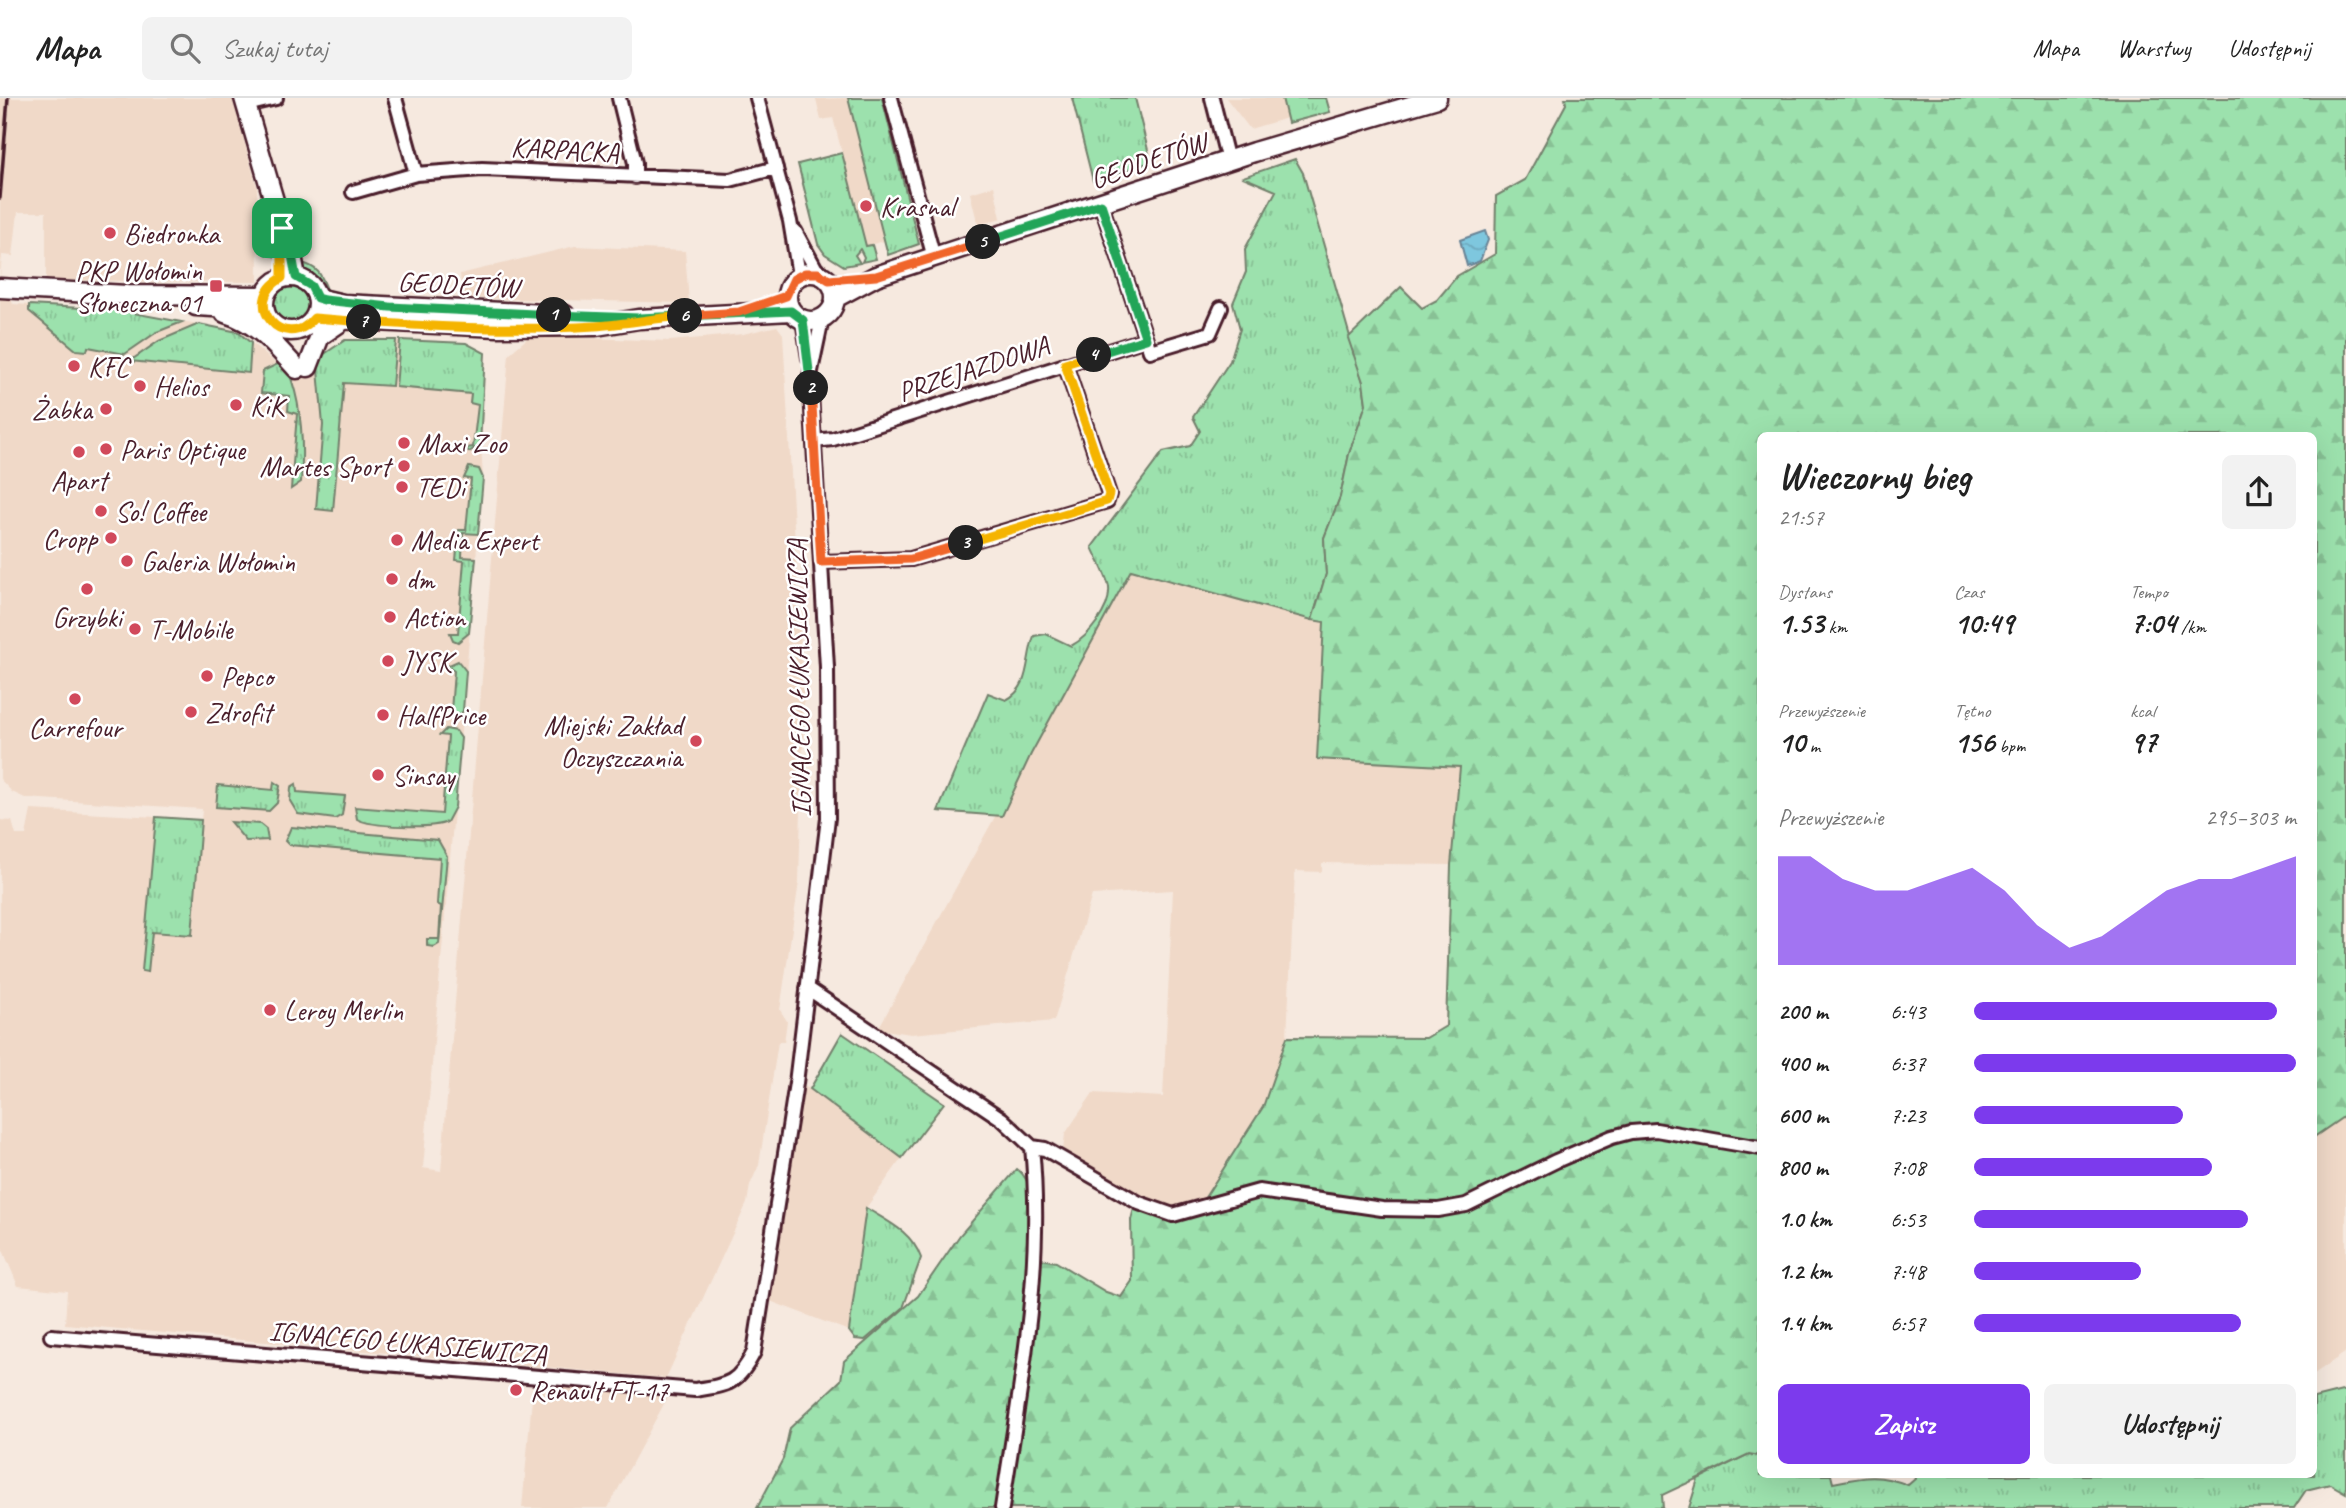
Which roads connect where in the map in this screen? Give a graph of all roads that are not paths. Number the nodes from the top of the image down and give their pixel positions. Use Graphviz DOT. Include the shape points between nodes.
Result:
graph roads {
  1 [pos="276,98"];
  2 [pos="395,98"];
  3 [pos="618,98"];
  4 [pos="757,98"];
  5 [pos="891,98"];
  6 [pos="1213,98"];
  7 [pos="1437,98"];
  8 [pos="245,102"];
  9 [pos="1228,161"];
  10 [pos="776,168"];
  11 [pos="416,174"];
  12 [pos="635,177"];
  13 [pos="353,192"];
  14 [pos="1101,204"];
  15 [pos="790,221"];
  16 [pos="934,258"];
  17 [pos="799,275"];
  18 [pos="876,276"];
  19 [pos="823,277"];
  20 [pos="289,278"];
  21 [pos="0,288"];
  22 [pos="127,295"];
  23 [pos="317,298"];
  24 [pos="835,298"];
  25 [pos="265,303"];
  26 [pos="201,307"];
  27 [pos="1221,308"];
  28 [pos="793,309"];
  29 [pos="314,318"];
  30 [pos="639,318"];
  31 [pos="822,318"];
  32 [pos="342,321"];
  33 [pos="1146,339"];
  34 [pos="1065,364"];
  35 [pos="810,366"];
  36 [pos="814,441"];
  37 [pos="821,562"];
  38 [pos="807,988"];
  39 [pos="1032,1147"];
  40 [pos="1757,1147"];
  41 [pos="51,1336"];
  42 [pos="1002,1508"];
  1 -- 8 [label="street"];
  2 -- 11 [label="street"];
  3 -- 12 [label="street"];
  4 -- 10 [label="street"];
  5 -- 16 [label="street"];
  6 -- 9 [label="street"];
  7 -- 9 [label="main road, GEODETÓW"];
  8 -- 20 [label="main road" via="282,228"];
  9 -- 14 [label="main road, GEODETÓW"];
  10 -- 12 [label="street, KARPACKA" via="730,180"];
  10 -- 15 [label="street"];
  11 -- 12 [label="street, KARPACKA" via="482,169"];
  11 -- 13 [label="street, KARPACKA"];
  14 -- 16 [label="main road, GEODETÓW"];
  14 -- 33 [label="street"];
  15 -- 17 [label="street"];
  15 -- 19 [label="street"];
  16 -- 18 [label="main road, GEODETÓW"];
  17 -- 19 [label="main road"];
  17 -- 28 [label="main road" via="790,284"];
  18 -- 19 [label="main road, GEODETÓW"];
  18 -- 24 [label="main road, GEODETÓW"];
  19 -- 24 [label="main road"];
  20 -- 23 [label="main road" via="311,286"];
  20 -- 25 [label="main road" via="273,284"];
  21 -- 22 [label="main road"];
  22 -- 25 [label="main road"];
  22 -- 26 [label="main road"];
  23 -- 29 [label="main road"];
  23 -- 30 [label="main road, GEODETÓW" via="390,307"];
  24 -- 31 [label="main road" via="832,310"];
  25 -- 26 [label="main road"];
  25 -- 29 [label="main road" via="271,322 287,331 302,328"];
  26 -- 32 [label="main road" via="242,318 302,368 320,336"];
  27 -- 33 [label="street" via="1210,333 1150,351"];
  28 -- 30 [label="main road, GEODETÓW"];
  28 -- 31 [label="main road"];
  28 -- 35 [label="street, IGNACEGO ŁUKASIEWICZA"];
  29 -- 32 [label="main road, GEODETÓW"];
  30 -- 32 [label="main road, GEODETÓW" via="596,326 498,327"];
  31 -- 35 [label="street, IGNACEGO ŁUKASIEWICZA"];
  33 -- 34 [label="street, PRZEJAZDOWA"];
  34 -- 36 [label="street, PRZEJAZDOWA" via="833,439"];
  34 -- 37 [label="street" via="1109,494 1107,501 911,559"];
  35 -- 36 [label="street, IGNACEGO ŁUKASIEWICZA"];
  36 -- 37 [label="street, IGNACEGO ŁUKASIEWICZA"];
  37 -- 38 [label="street, IGNACEGO ŁUKASIEWICZA" via="829,792"];
  38 -- 39 [label="street" via="1002,1119"];
  38 -- 41 [label="street, IGNACEGO ŁUKASIEWICZA" via="754,1352 744,1371 729,1385 695,1390"];
  39 -- 40 [label="street" via="1045,1149 1139,1203 1173,1214 1259,1191 1382,1209 1457,1207 1601,1141 1631,1132 1656,1130"];
  39 -- 42 [label="street" via="1037,1194 1032,1307"];
}
